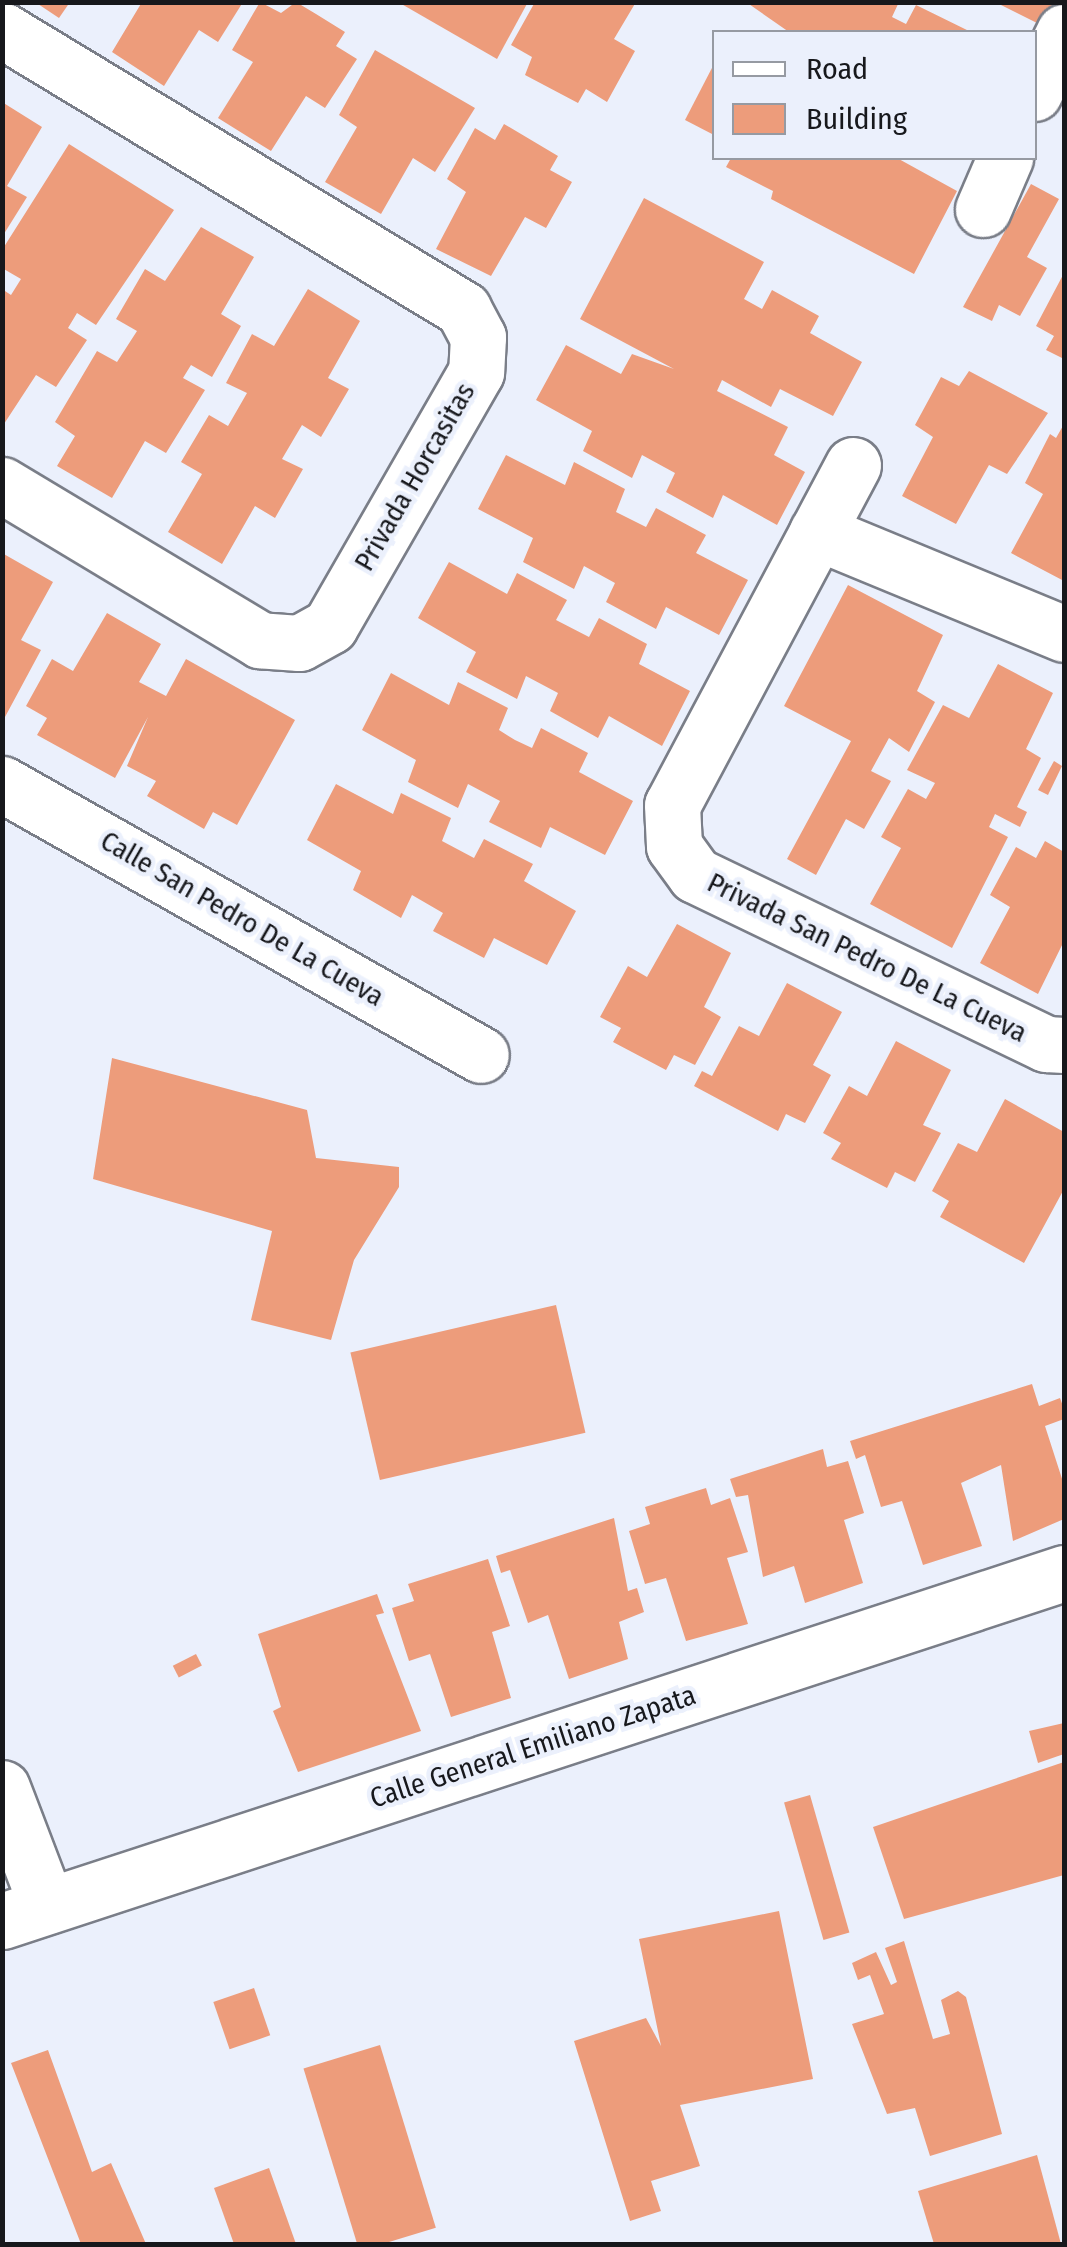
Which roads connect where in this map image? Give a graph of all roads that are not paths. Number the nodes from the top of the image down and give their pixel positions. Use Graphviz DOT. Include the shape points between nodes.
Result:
graph roads {
  1 [pos="2,30"];
  2 [pos="1064,32"];
  3 [pos="1037,87"];
  4 [pos="1037,108"];
  5 [pos="1064,123"];
  6 [pos="1005,160"];
  7 [pos="983,209"];
  8 [pos="853,465"];
  9 [pos="2,486"];
  10 [pos="817,532"];
  11 [pos="1064,634"];
  12 [pos="2,784"];
  13 [pos="1064,1045"];
  14 [pos="481,1054"];
  15 [pos="1064,1573"];
  16 [pos="2,1788"];
  17 [pos="25,1914"];
  1 -- 9 [label="street, Privada Horcasitas" via="463,309 478,337 476,372 330,626 299,643 260,640"];
  2 -- 3 [label="street"];
  4 -- 5 [label="street"];
  6 -- 7 [label="street"];
  8 -- 10 [label="street, Privada San Pedro De La Cueva"];
  10 -- 11 [label="street"];
  10 -- 13 [label="street, Privada San Pedro De La Cueva" via="672,805 674,846 696,875 1046,1044"];
  12 -- 14 [label="street, Calle San Pedro De La Cueva"];
  15 -- 17 [label="street, Calle General Emiliano Zapata"];
  16 -- 17 [label="street"];
}
